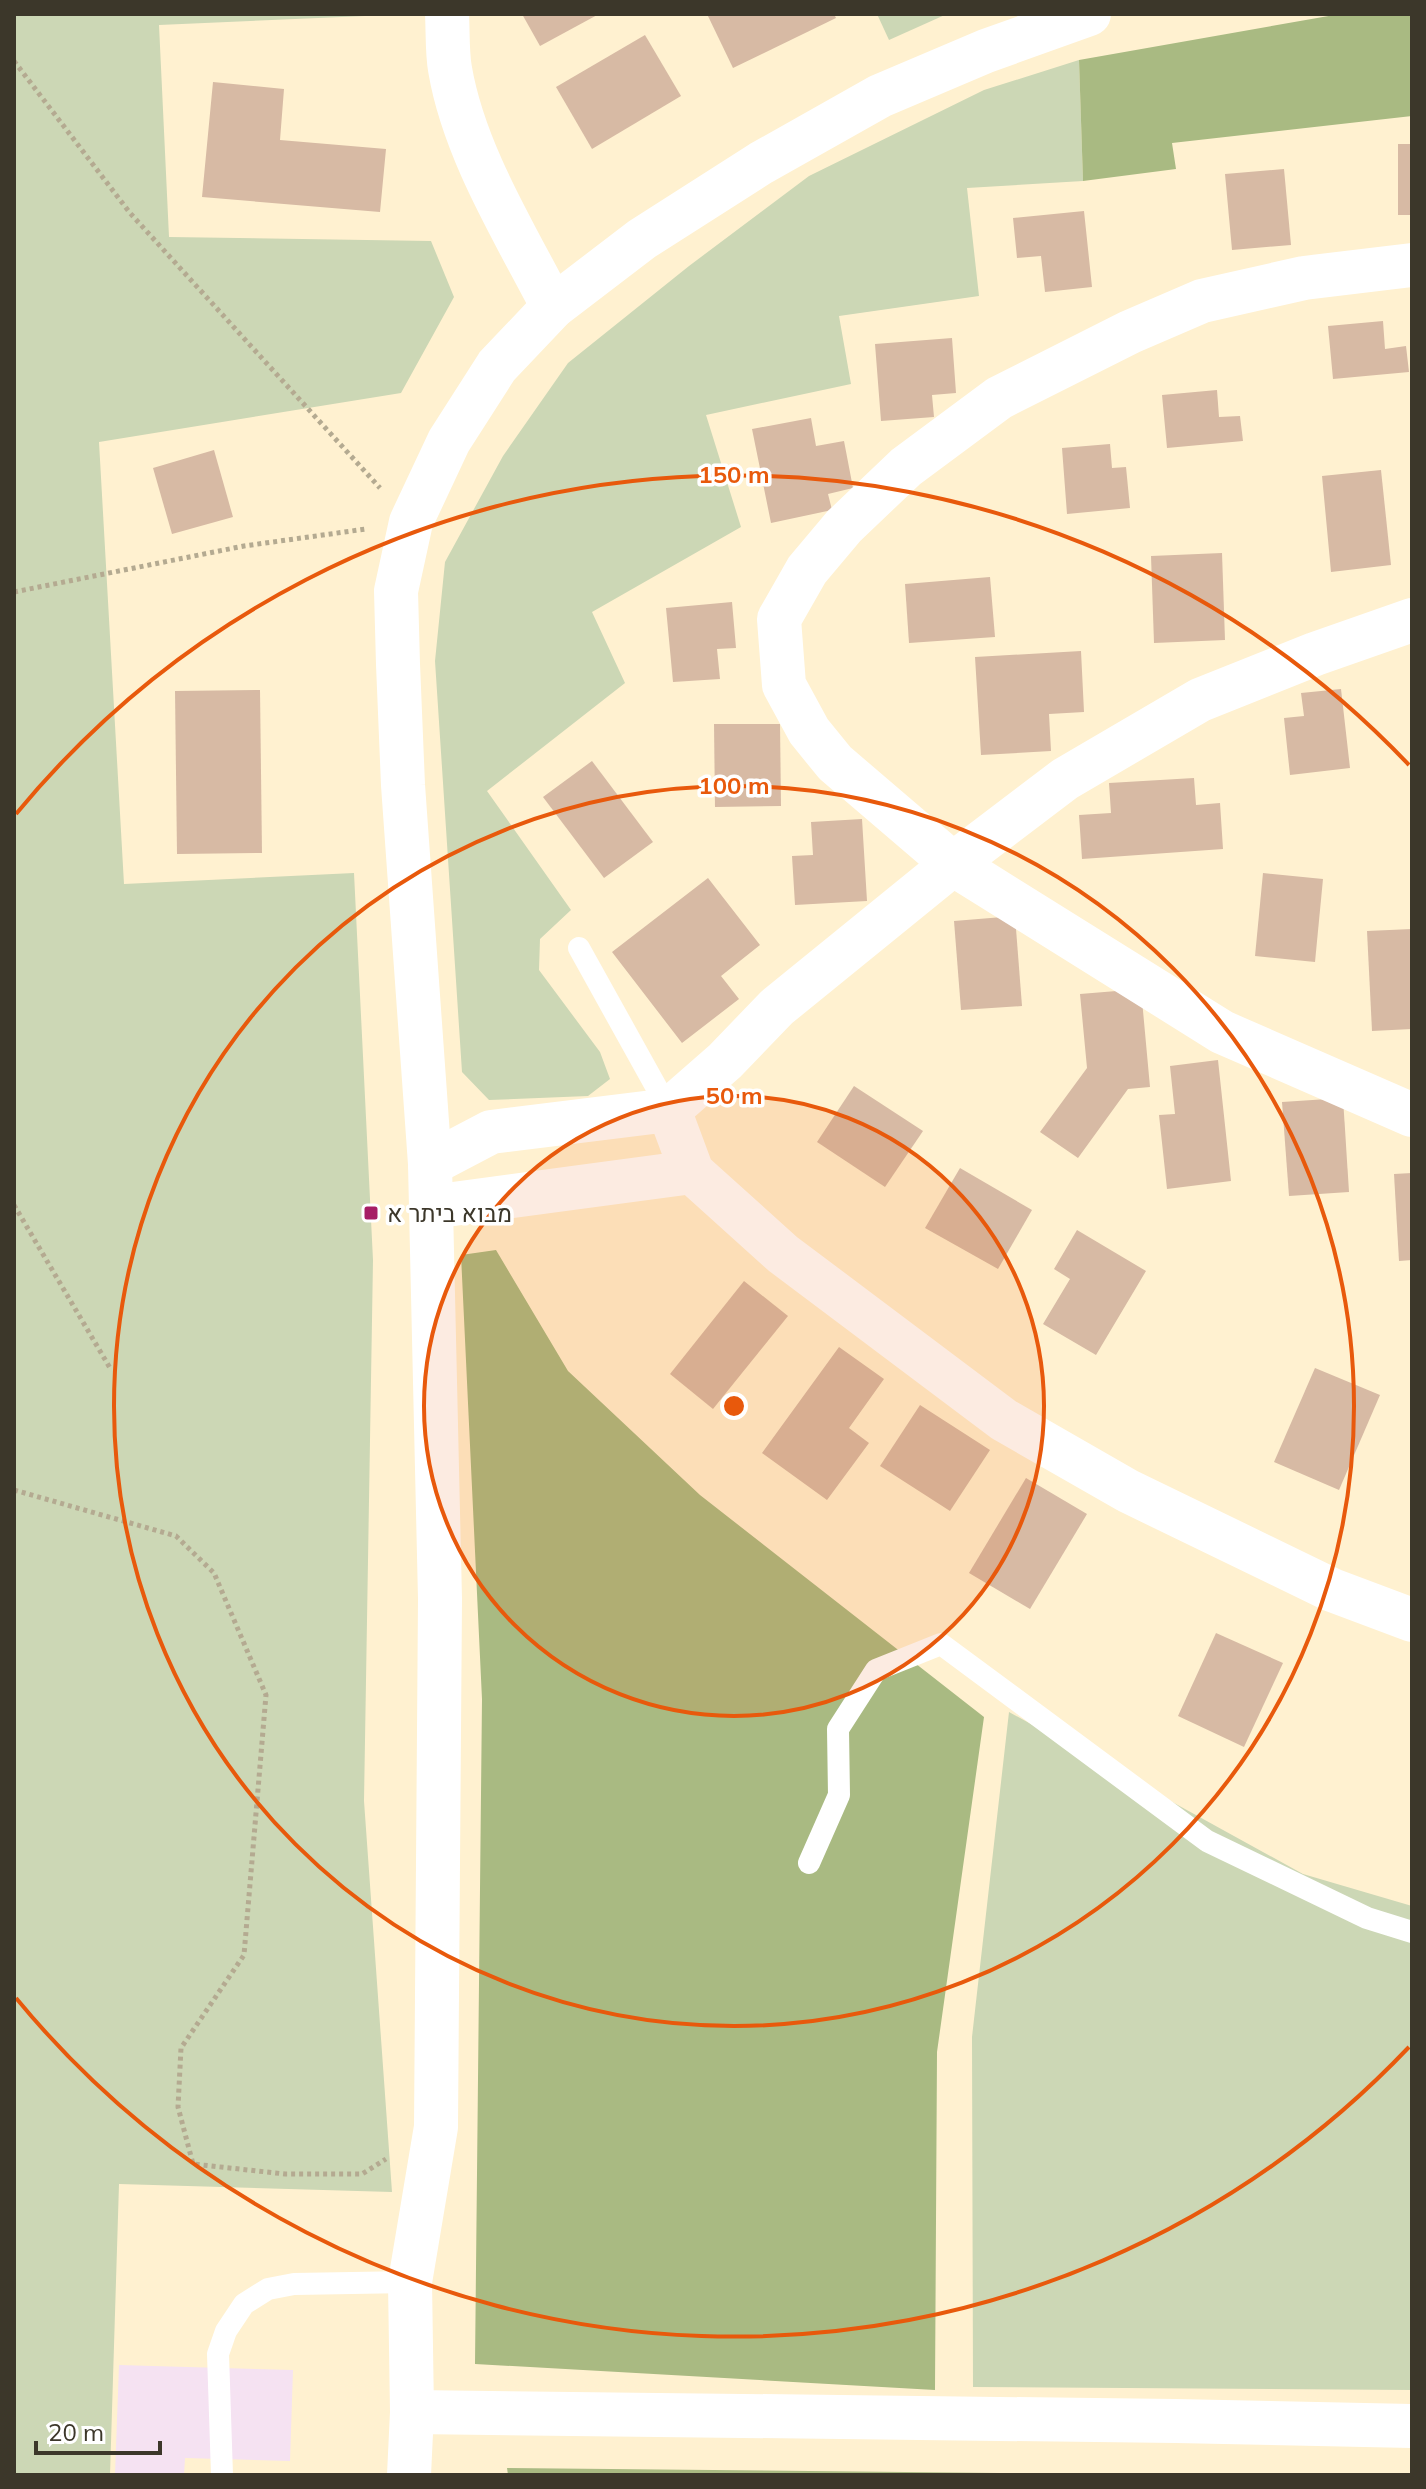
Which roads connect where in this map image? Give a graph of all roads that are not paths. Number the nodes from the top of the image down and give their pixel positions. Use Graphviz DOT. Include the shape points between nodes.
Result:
graph roads {
  1 [pos="447,14"];
  2 [pos="1089,14"];
  3 [pos="1412,265"];
  4 [pos="553,307"];
  5 [pos="1412,620"];
  6 [pos="953,864"];
  7 [pos="579,948"];
  8 [pos="669,1110"];
  9 [pos="1412,1115"];
  10 [pos="430,1164"];
  11 [pos="692,1172"];
  12 [pos="431,1207"];
  13 [pos="1412,1620"];
  14 [pos="809,1863"];
  15 [pos="1412,1932"];
  16 [pos="410,2282"];
  17 [pos="412,2412"];
  18 [pos="1412,2426"];
  19 [pos="222,2475"];
  20 [pos="409,2475"];
  1 -- 4 [label="street" via="450,70 468,133"];
  2 -- 4 [label="street" via="880,96 668,222"];
  3 -- 6 [label="street" via="1304,278 1202,301 999,398 906,467 807,570 779,619 784,685 809,731 835,763"];
  4 -- 10 [label="street" via="497,366 449,441 411,522 396,591 404,801"];
  5 -- 6 [label="street" via="1200,700 1065,779"];
  6 -- 8 [label="street" via="777,1007"];
  6 -- 9 [label="street" via="1222,1032"];
  7 -- 8 [label="lane"];
  8 -- 10 [label="street" via="491,1132"];
  8 -- 11 [label="street"];
  10 -- 12 [label="street"];
  11 -- 12 [label="street"];
  11 -- 13 [label="street" via="783,1254 1004,1420 1128,1491 1332,1590"];
  12 -- 16 [label="street" via="440,1599 436,2127"];
  14 -- 15 [label="lane" via="839,1795 838,1729 876,1670 941,1644 1207,1841 1367,1918"];
  16 -- 17 [label="street"];
  16 -- 19 [label="lane" via="294,2284 268,2289 244,2304 218,2354"];
  17 -- 18 [label="street"];
  17 -- 20 [label="street"];
}
